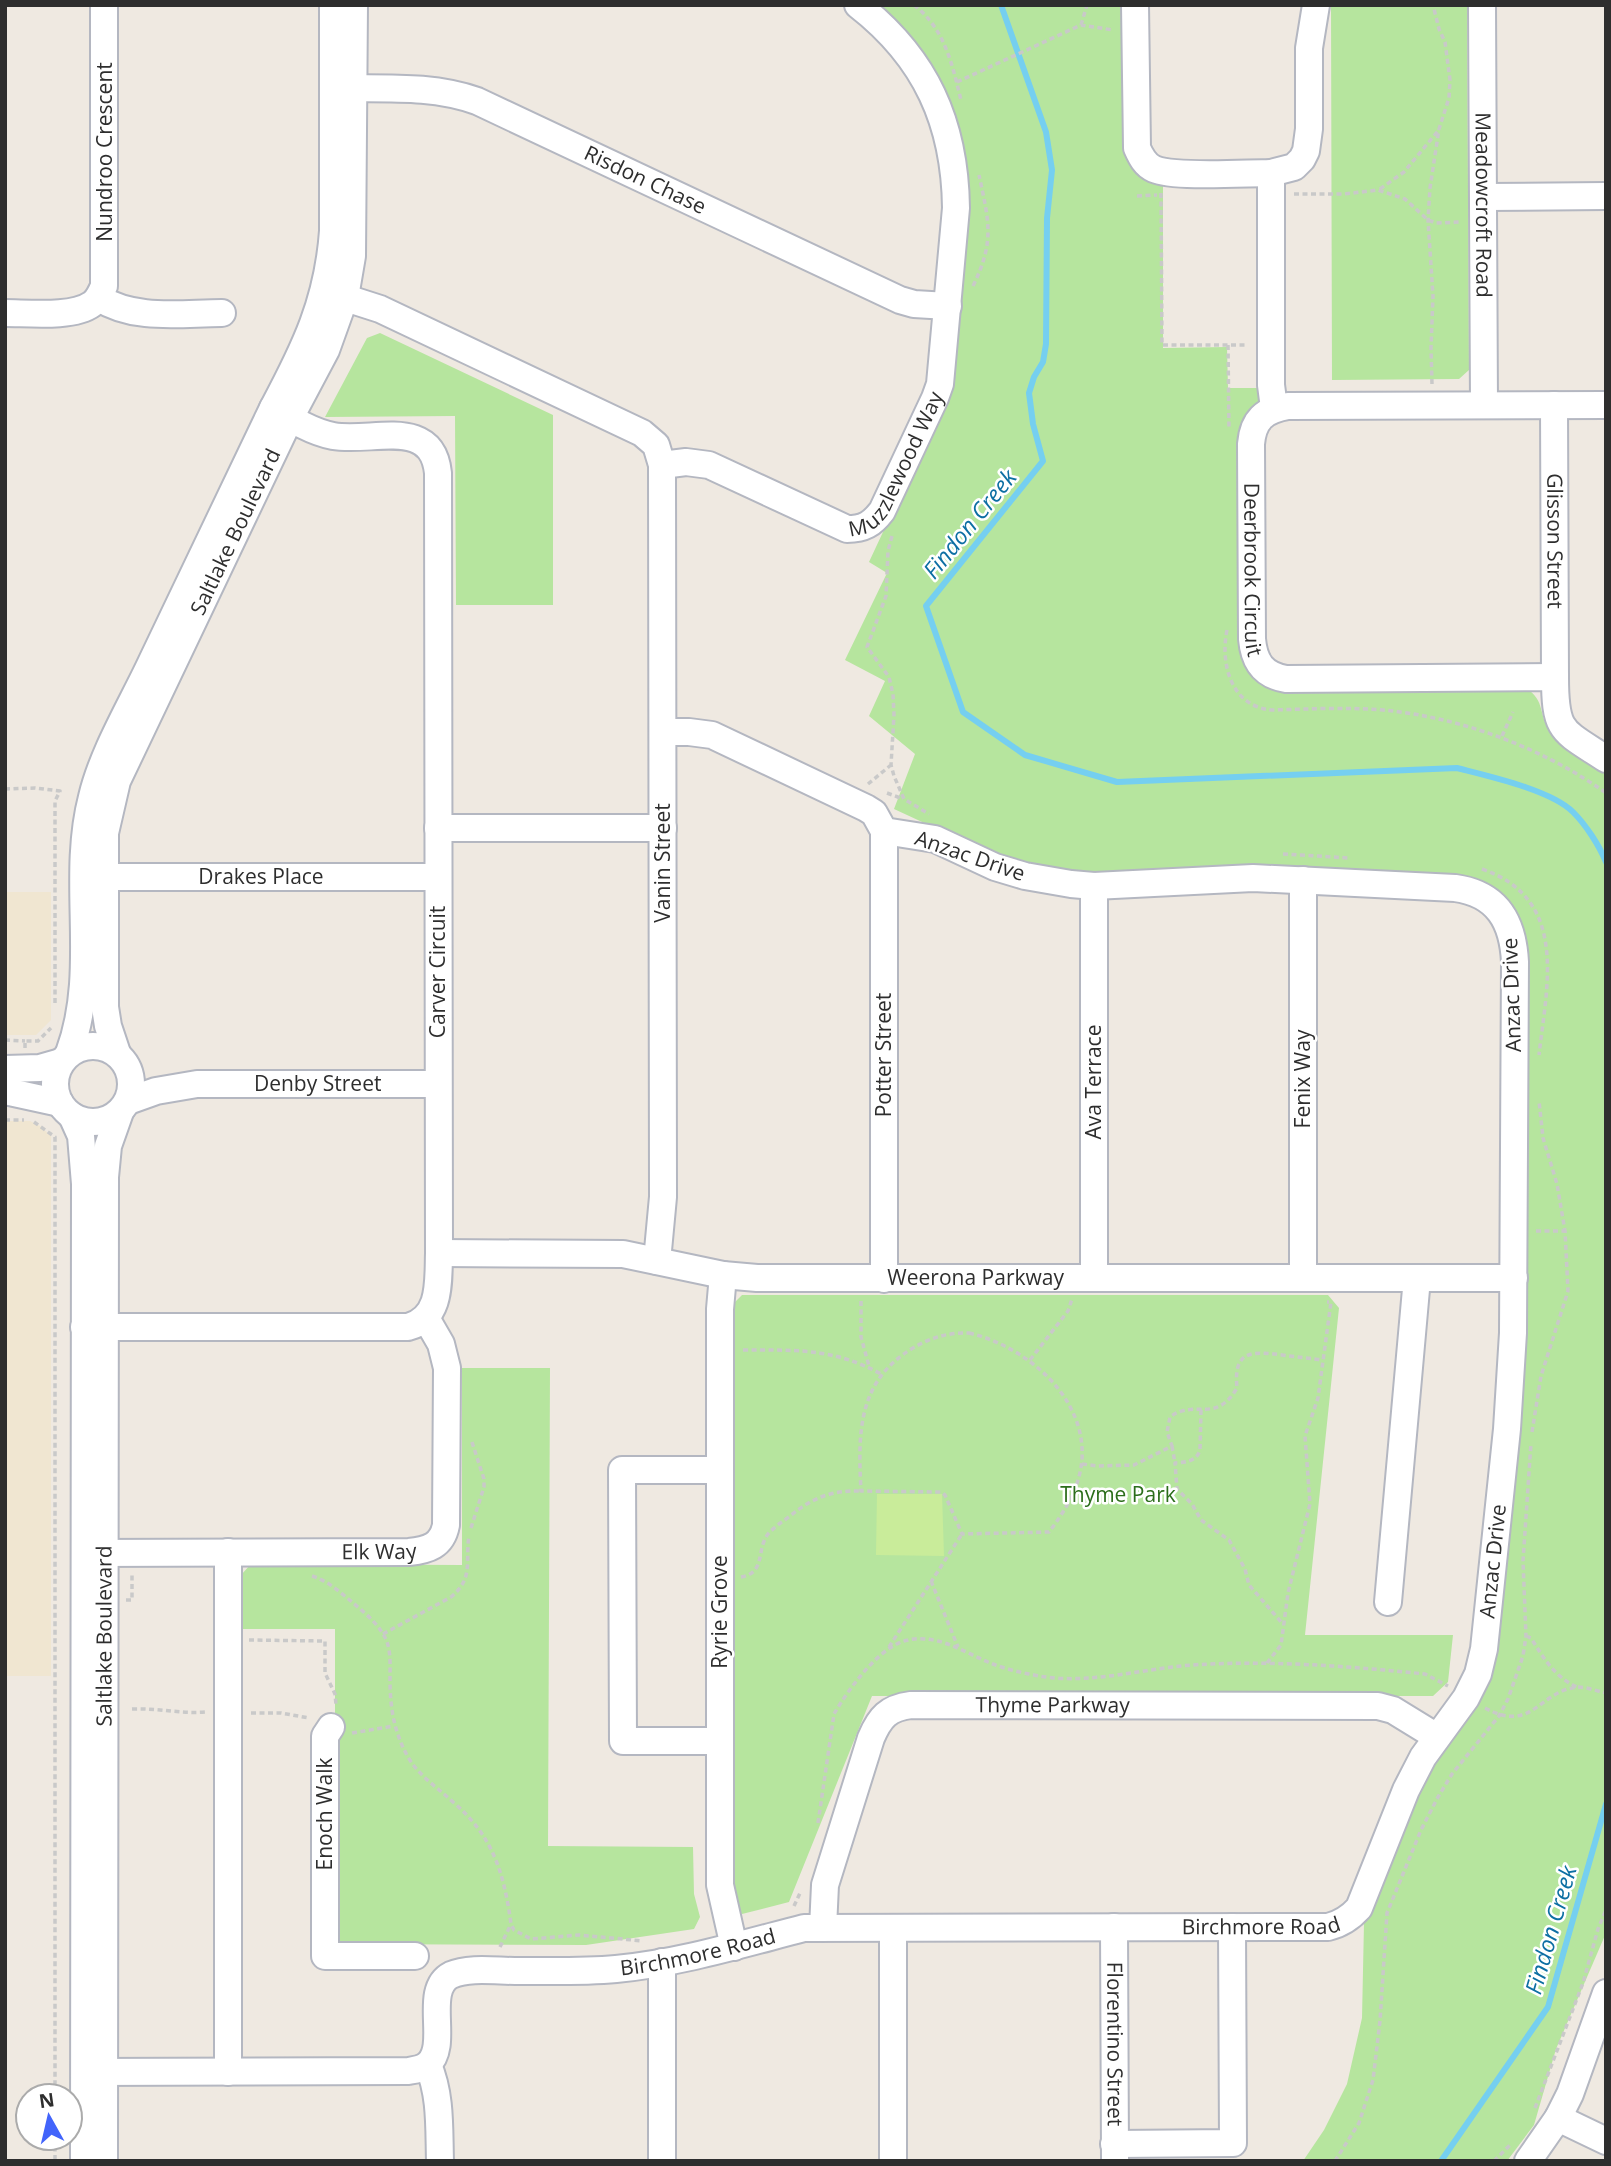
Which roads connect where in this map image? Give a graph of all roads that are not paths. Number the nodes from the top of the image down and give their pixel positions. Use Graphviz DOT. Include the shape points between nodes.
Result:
graph roads {
  1 [pos="104,5"];
  2 [pos="333,5"];
  3 [pos="354,5"];
  4 [pos="858,5"];
  5 [pos="1316,5"];
  6 [pos="1482,5"];
  7 [pos="1135,18"];
  8 [pos="344,88"];
  9 [pos="1271,184"];
  10 [pos="1606,196"];
  11 [pos="1484,197"];
  12 [pos="334,294"];
  13 [pos="99,298"];
  14 [pos="948,306"];
  15 [pos="5,313"];
  16 [pos="222,313"];
  17 [pos="1484,405"];
  18 [pos="1554,405"];
  19 [pos="1606,405"];
  20 [pos="1274,408"];
  21 [pos="281,413"];
  22 [pos="662,465"];
  23 [pos="1555,677"];
  24 [pos="663,732"];
  25 [pos="1606,759"];
  26 [pos="438,828"];
  27 [pos="663,828"];
  28 [pos="884,831"];
  29 [pos="94,877"];
  30 [pos="438,877"];
  31 [pos="1303,880"];
  32 [pos="1094,886"];
  33 [pos="65,1058"];
  34 [pos="122,1059"];
  35 [pos="15,1069"];
  36 [pos="197,1084"];
  37 [pos="438,1084"];
  38 [pos="5,1091"];
  39 [pos="124,1107"];
  40 [pos="66,1110"];
  41 [pos="439,1253"];
  42 [pos="657,1261"];
  43 [pos="723,1275"];
  44 [pos="873,1278"];
  45 [pos="1083,1278"];
  46 [pos="1303,1278"];
  47 [pos="1417,1278"];
  48 [pos="1514,1279"];
  49 [pos="426,1318"];
  50 [pos="94,1327"];
  51 [pos="720,1470"];
  52 [pos="229,1552"];
  53 [pos="94,1553"];
  54 [pos="1388,1602"];
  55 [pos="331,1727"];
  56 [pos="1437,1737"];
  57 [pos="720,1741"];
  58 [pos="1366,1893"];
  59 [pos="1114,1927"];
  60 [pos="1232,1927"];
  61 [pos="823,1928"];
  62 [pos="893,1928"];
  63 [pos="734,1947"];
  64 [pos="655,1952"];
  65 [pos="415,1956"];
  66 [pos="1606,1993"];
  67 [pos="428,2065"];
  68 [pos="228,2071"];
  69 [pos="94,2072"];
  70 [pos="1545,2117"];
  71 [pos="1606,2141"];
  72 [pos="1520,2151"];
  73 [pos="1115,2152"];
  74 [pos="85,2161"];
  75 [pos="104,2161"];
  76 [pos="440,2161"];
  77 [pos="662,2161"];
  78 [pos="893,2161"];
  1 -- 13 [label="street, Nundroo Crescent" via="105,274"];
  2 -- 8 [label="street, Saltlake Boulevard"];
  3 -- 8 [label="street, Saltlake Boulevard"];
  4 -- 14 [label="street, Muzzlewood Way" via="918,67 943,119 956,180"];
  5 -- 9 [label="street" via="1309,48 1306,151"];
  6 -- 11 [label="street, Meadowcroft Road"];
  7 -- 9 [label="street" via="1137,148 1161,183"];
  8 -- 12 [label="street, Saltlake Boulevard" via="352,256"];
  8 -- 14 [label="street, Risdon Chase" via="428,90 469,98 900,300"];
  9 -- 20 [label="street"];
  10 -- 11 [label="street"];
  11 -- 17 [label="street, Meadowcroft Road"];
  12 -- 21 [label="street, Saltlake Boulevard" via="326,350"];
  12 -- 22 [label="street" via="380,309 642,433 656,444"];
  13 -- 15 [label="street" via="71,312"];
  13 -- 16 [label="street" via="114,308 138,314"];
  14 -- 22 [label="street, Muzzlewood Way" via="942,374 935,398 872,524 847,529 709,465"];
  17 -- 18 [label="street"];
  17 -- 20 [label="street"];
  18 -- 19 [label="street"];
  18 -- 23 [label="street, Glisson Street"];
  20 -- 23 [label="street, Deerbrook Circuit" via="1258,420 1251,444 1252,639 1256,659 1267,673 1286,679"];
  21 -- 26 [label="street, Carver Circuit" via="329,435 413,438 428,445 435,457"];
  21 -- 29 [label="street, Saltlake Boulevard" via="117,781"];
  22 -- 24 [label="street, Vanin Street"];
  23 -- 25 [label="street" via="1560,725"];
  24 -- 27 [label="street, Vanin Street"];
  24 -- 28 [label="street" via="702,733 722,740 866,808"];
  26 -- 27 [label="street"];
  26 -- 30 [label="street, Carver Circuit"];
  27 -- 42 [label="street, Vanin Street" via="662,1218"];
  28 -- 32 [label="street, Anzac Drive" via="935,839 1025,876"];
  28 -- 44 [label="street, Potter Street"];
  29 -- 30 [label="street, Drakes Place"];
  29 -- 33 [label="street, Saltlake Boulevard" via="77,1033"];
  29 -- 34 [label="street, Saltlake Boulevard" via="105,1007"];
  30 -- 37 [label="street, Carver Circuit"];
  31 -- 32 [label="street, Anzac Drive"];
  31 -- 46 [label="street, Fenix Way"];
  31 -- 48 [label="street, Anzac Drive" via="1469,890 1483,895 1507,920 1515,962"];
  32 -- 45 [label="street, Ava Terrace"];
  33 -- 34 [label="street" via="80,1047 93,1045 106,1047"];
  33 -- 35 [label="street" via="40,1068"];
  33 -- 40 [label="street" via="55,1082"];
  34 -- 36 [label="street, Denby Street" via="158,1077"];
  34 -- 39 [label="street" via="132,1077"];
  36 -- 37 [label="street, Denby Street"];
  36 -- 39 [label="street, Denby Street" via="156,1091"];
  37 -- 41 [label="street, Carver Circuit"];
  38 -- 40 [label="street"];
  39 -- 40 [label="street" via="96,1122 84,1121"];
  39 -- 50 [label="street, Saltlake Boulevard" via="111,1133 104,1177"];
  40 -- 50 [label="street, Saltlake Boulevard" via="81,1136"];
  41 -- 42 [label="street, Weerona Parkway" via="623,1254"];
  41 -- 49 [label="street, Carver Circuit" via="436,1300"];
  42 -- 43 [label="street, Weerona Parkway"];
  43 -- 44 [label="street, Weerona Parkway"];
  43 -- 51 [label="street, Ryrie Grove"];
  44 -- 45 [label="street, Weerona Parkway"];
  45 -- 46 [label="street, Weerona Parkway"];
  46 -- 47 [label="street, Weerona Parkway"];
  47 -- 48 [label="street, Weerona Parkway"];
  47 -- 54 [label="street"];
  48 -- 56 [label="street, Anzac Drive" via="1511,1377 1488,1620 1478,1674"];
  49 -- 50 [label="street" via="408,1327"];
  49 -- 52 [label="street, Elk Way" via="441,1344 447,1368 447,1508 441,1541 429,1549 409,1552"];
  50 -- 53 [label="street, Saltlake Boulevard"];
  51 -- 57 [label="street, Ryrie Grove"];
  51 -- 57 [label="street" via="622,1470 623,1741"];
  52 -- 53 [label="street, Elk Way"];
  52 -- 68 [label="street"];
  53 -- 69 [label="street, Saltlake Boulevard"];
  55 -- 65 [label="street, Enoch Walk" via="325,1736 325,1956"];
  56 -- 58 [label="street, Anzac Drive" via="1406,1790"];
  56 -- 61 [label="street, Thyme Parkway" via="1378,1706 894,1708 882,1716 871,1738 825,1885"];
  57 -- 63 [label="street, Ryrie Grove" via="720,1885"];
  58 -- 60 [label="street, Birchmore Road" via="1353,1915 1337,1925"];
  59 -- 60 [label="street, Birchmore Road"];
  59 -- 62 [label="street, Birchmore Road"];
  59 -- 73 [label="street, Florentino Street"];
  60 -- 73 [label="street" via="1233,2143"];
  61 -- 62 [label="street, Birchmore Road"];
  61 -- 63 [label="street, Birchmore Road" via="804,1928"];
  62 -- 78 [label="street"];
  63 -- 64 [label="street, Birchmore Road"];
  64 -- 67 [label="street, Birchmore Road" via="614,1969 451,1975 441,1986 435,2048"];
  64 -- 77 [label="street"];
  66 -- 70 [label="street" via="1578,2075"];
  67 -- 68 [label="street" via="394,2072"];
  67 -- 76 [label="street" via="438,2104"];
  68 -- 69 [label="street"];
  69 -- 74 [label="street, Saltlake Boulevard"];
  69 -- 75 [label="street, Saltlake Boulevard"];
  70 -- 71 [label="street"];
  70 -- 72 [label="street"];
}
